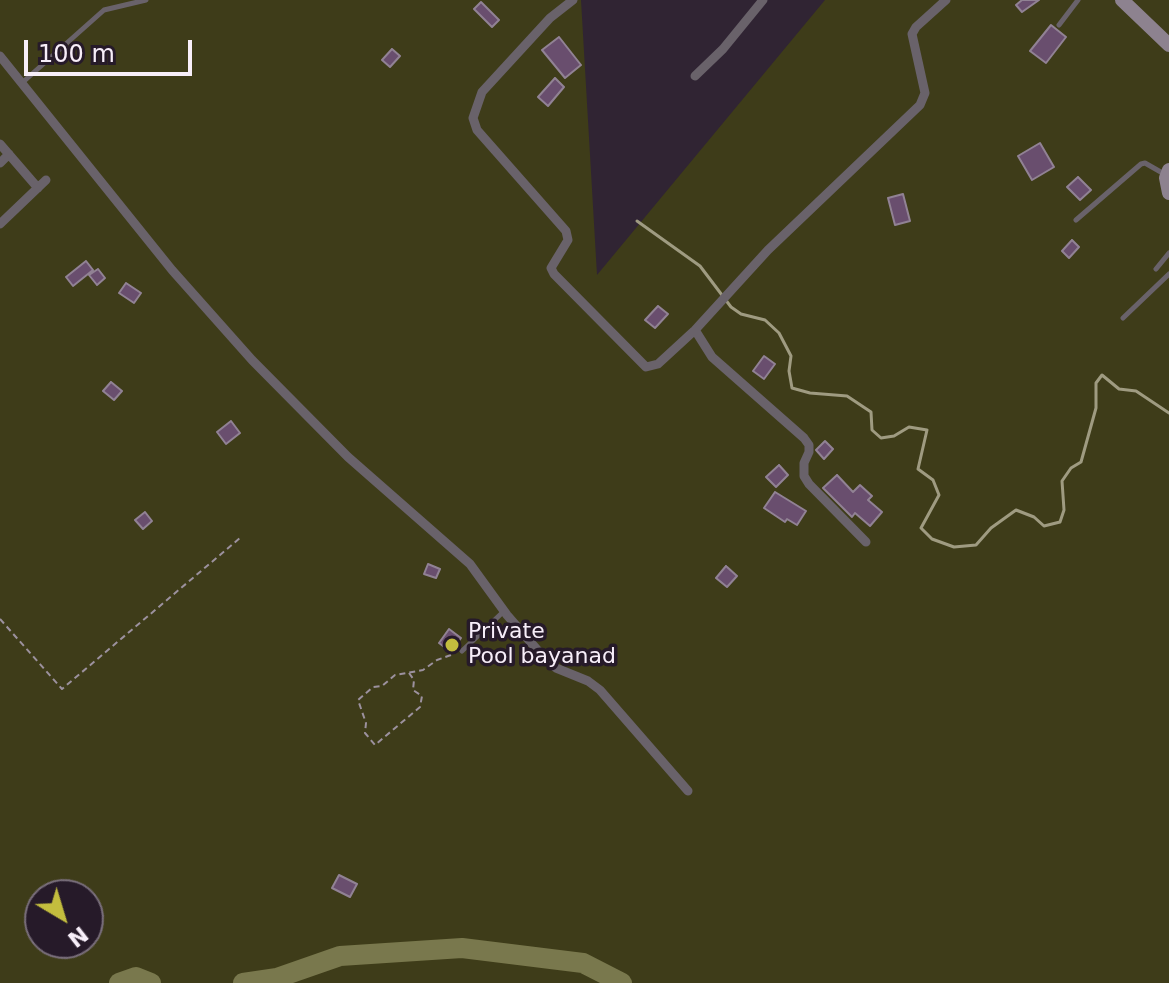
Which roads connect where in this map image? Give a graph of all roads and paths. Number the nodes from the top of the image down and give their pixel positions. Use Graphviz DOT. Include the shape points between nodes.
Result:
graph roads {
  1 [pos="146,0"];
  2 [pos="573,0"];
  3 [pos="763,0"];
  4 [pos="946,0"];
  5 [pos="1078,0"];
  6 [pos="1122,0"];
  7 [pos="1059,25"];
  8 [pos="1169,45"];
  9 [pos="0,56"];
  10 [pos="695,76"];
  11 [pos="23,82"];
  12 [pos="0,144"];
  13 [pos="9,154"];
  14 [pos="0,163"];
  15 [pos="1168,173"];
  16 [pos="46,180"];
  17 [pos="38,188"];
  18 [pos="1169,193"];
  19 [pos="1076,220"];
  20 [pos="0,224"];
  21 [pos="1169,253"];
  22 [pos="1156,269"];
  23 [pos="1169,274"];
  24 [pos="1123,318"];
  25 [pos="695,330"];
  26 [pos="240,538"];
  27 [pos="866,542"];
  28 [pos="504,611"];
  29 [pos="0,619"];
  30 [pos="462,651"];
  31 [pos="409,673"];
  32 [pos="688,791"];
  1 -- 11 [label="lane" via="104,10"];
  2 -- 25 [label="street" via="482,92 473,118 477,130 566,231 568,240 551,268 554,274 641,363 658,364"];
  3 -- 10 [label="street"];
  4 -- 25 [label="street" via="912,34 925,93 920,105 768,250"];
  5 -- 7 [label="lane"];
  6 -- 8 [label="street"];
  9 -- 11 [label="street"];
  11 -- 28 [label="street" via="172,270 252,360 348,457 470,564"];
  12 -- 13 [label="street"];
  13 -- 14 [label="street"];
  13 -- 17 [label="street"];
  15 -- 18 [label="street"];
  15 -- 19 [label="lane" via="1141,164"];
  16 -- 17 [label="street"];
  17 -- 20 [label="street"];
  21 -- 22 [label="lane"];
  23 -- 24 [label="lane"];
  25 -- 27 [label="street" via="712,357 804,438 809,452 803,470 809,484"];
  26 -- 29 [label="path" via="62,689"];
  28 -- 30 [label="lane"];
  28 -- 32 [label="street" via="556,668 600,690"];
  30 -- 31 [label="path"];
  31 -- 31 [label="path" via="395,675 358,700 365,733 375,745 420,707 422,696 413,690"];
}
